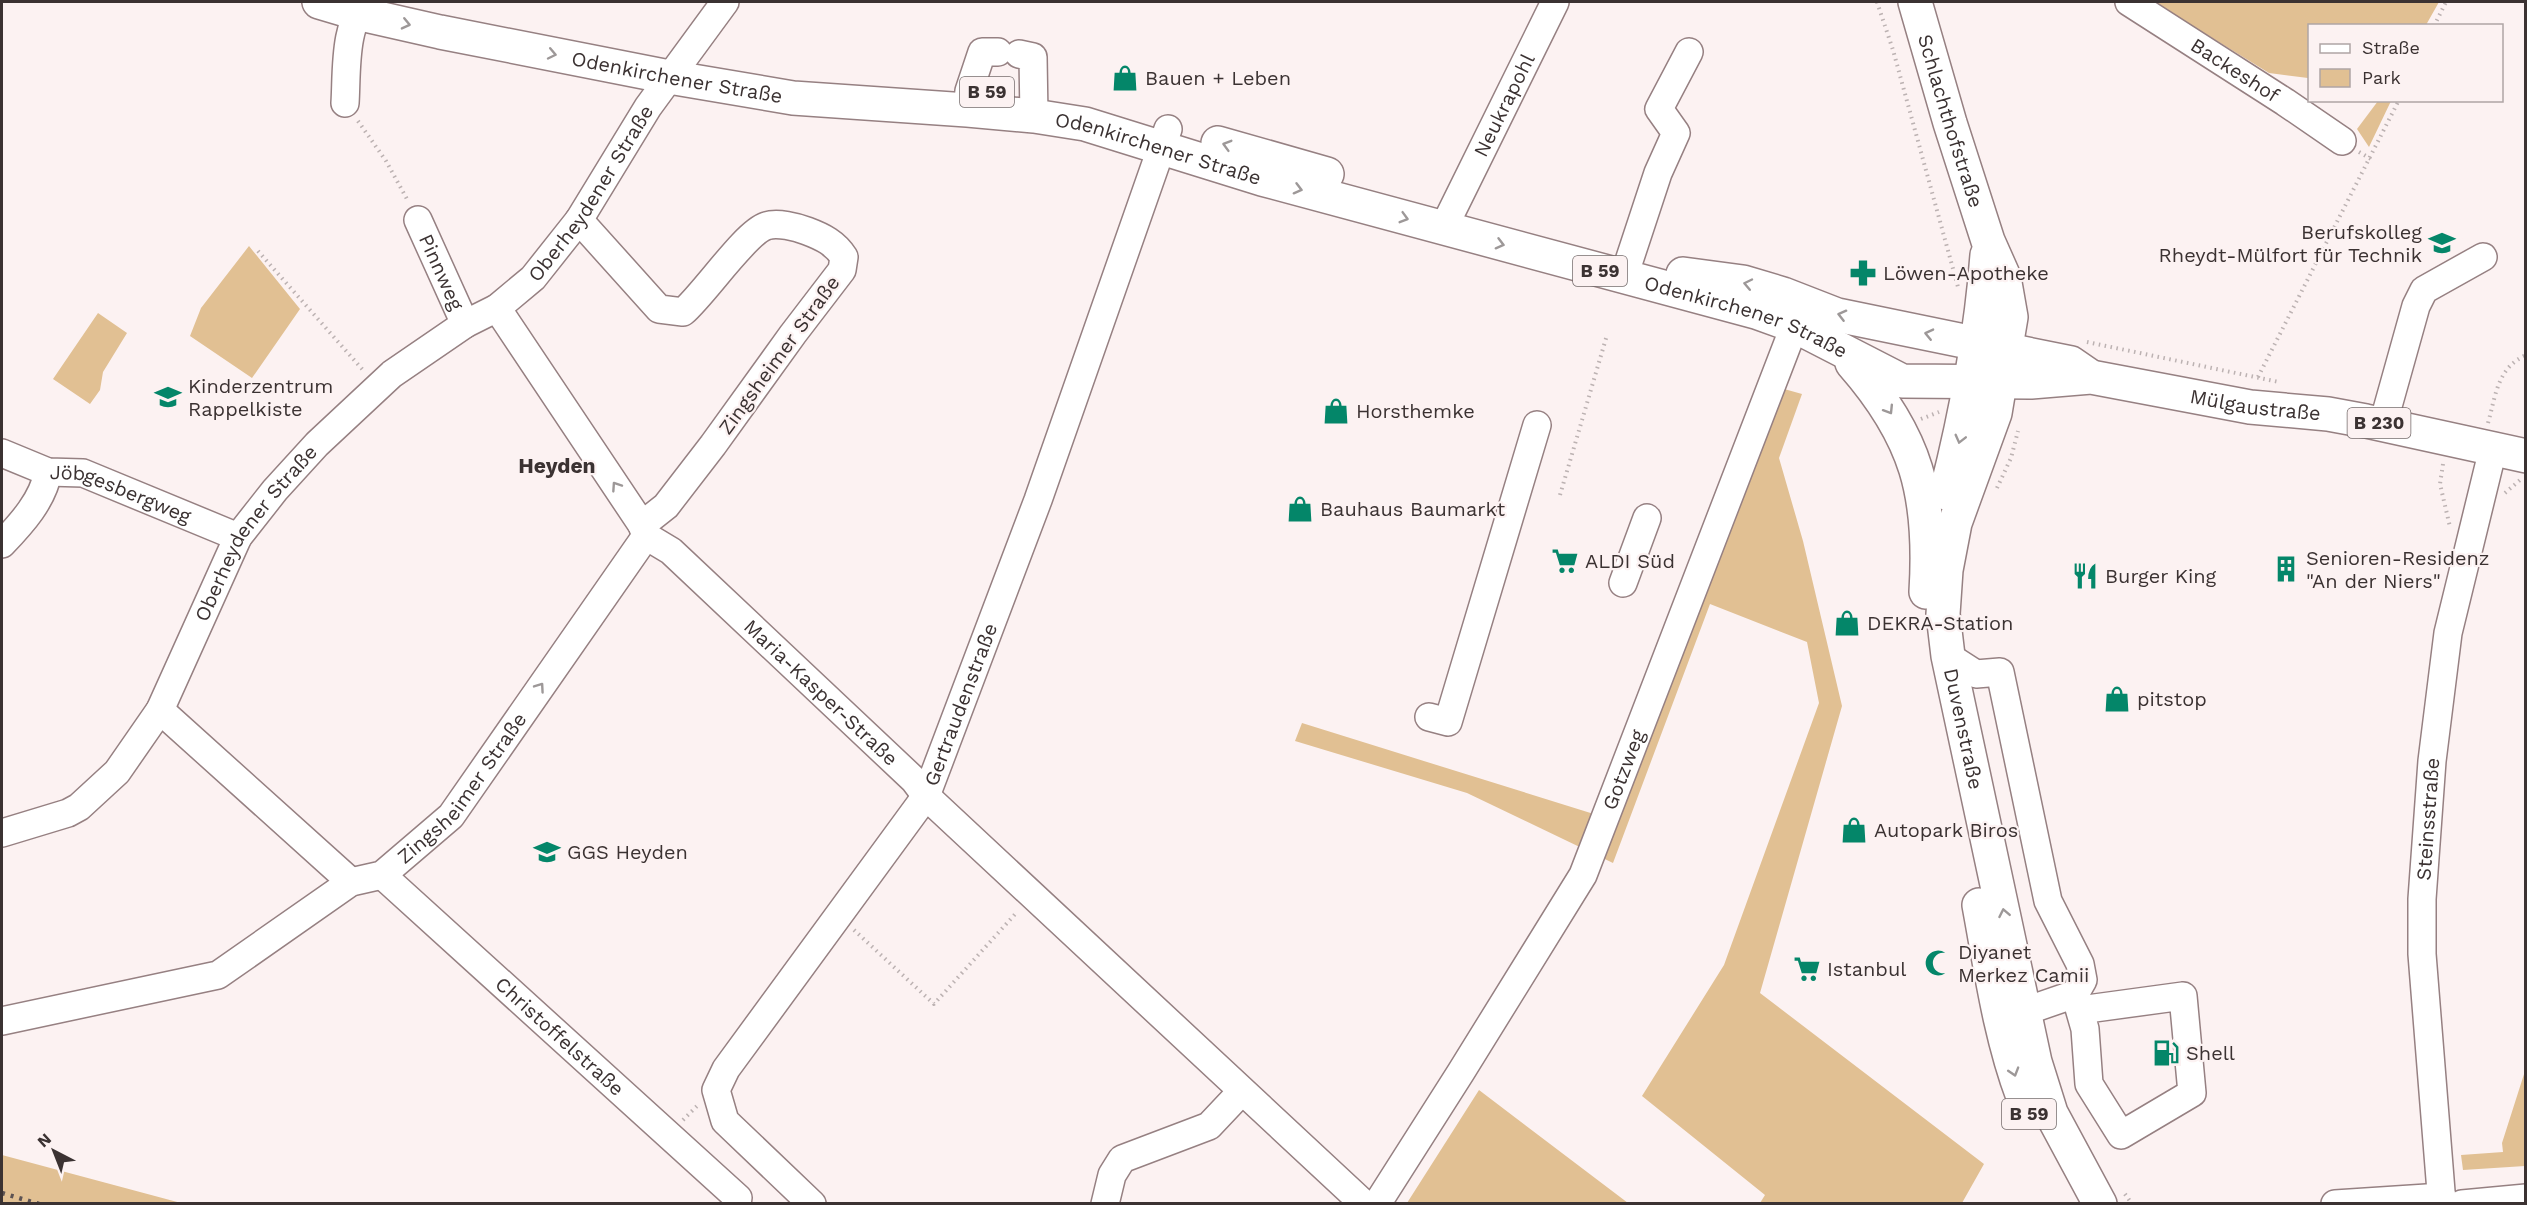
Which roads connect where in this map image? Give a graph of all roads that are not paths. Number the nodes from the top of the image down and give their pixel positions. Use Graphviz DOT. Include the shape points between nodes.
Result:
graph roads {
  1 [pos="319,2"];
  2 [pos="401,2"];
  3 [pos="725,2"];
  4 [pos="1555,2"];
  5 [pos="1915,2"];
  6 [pos="2128,2"];
  7 [pos="363,7"];
  8 [pos="1689,52"];
  9 [pos="677,67"];
  10 [pos="968,101"];
  11 [pos="345,103"];
  12 [pos="1034,106"];
  13 [pos="1165,138"];
  14 [pos="2342,141"];
  15 [pos="1449,219"];
  16 [pos="418,220"];
  17 [pos="579,220"];
  18 [pos="2483,257"];
  19 [pos="1629,261"];
  20 [pos="497,308"];
  21 [pos="1799,314"];
  22 [pos="465,324"];
  23 [pos="1991,347"];
  24 [pos="1839,348"];
  25 [pos="2091,377"];
  26 [pos="1986,382"];
  27 [pos="2383,424"];
  28 [pos="1537,425"];
  29 [pos="2491,436"];
  30 [pos="2,453"];
  31 [pos="2526,456"];
  32 [pos="48,472"];
  33 [pos="1647,519"];
  34 [pos="644,530"];
  35 [pos="238,537"];
  36 [pos="2,544"];
  37 [pos="1928,568"];
  38 [pos="1623,583"];
  39 [pos="1948,656"];
  40 [pos="160,710"];
  41 [pos="1429,717"];
  42 [pos="926,796"];
  43 [pos="2,833"];
  44 [pos="382,875"];
  45 [pos="351,882"];
  46 [pos="2078,1002"];
  47 [pos="2012,1013"];
  48 [pos="2,1021"];
  49 [pos="1242,1091"];
  50 [pos="738,1198"];
  51 [pos="2526,1198"];
  52 [pos="2449,1201"];
  53 [pos="812,1203"];
  54 [pos="1105,1203"];
  55 [pos="1364,1203"];
  56 [pos="1377,1203"];
  57 [pos="2082,1203"];
  58 [pos="2100,1203"];
  59 [pos="2335,1203"];
  1 -- 7 [label="main road, Odenkirchener Straße / B 59"];
  2 -- 9 [label="main road, Odenkirchener Straße / B 59"];
  3 -- 9 [label="street, Oberheydener Straße"];
  4 -- 15 [label="street, Neukrapohl"];
  5 -- 23 [label="main road, Schlachthofstraße" via="1988,242 2004,278 2011,317"];
  6 -- 14 [label="street, Backeshof"];
  7 -- 9 [label="main road, Odenkirchener Straße / B 59, one-way"];
  7 -- 11 [label="street" via="349,43"];
  8 -- 19 [label="street" via="1659,109 1676,133 1658,173"];
  9 -- 10 [label="main road, Odenkirchener Straße / B 59" via="802,78"];
  9 -- 17 [label="street, Oberheydener Straße"];
  10 -- 12 [label="main road, Odenkirchener Straße / B 59"];
  10 -- 12 [label="street" via="982,52 1009,53 1033,57"];
  12 -- 13 [label="main road, Odenkirchener Straße / B 59" via="1091,104"];
  13 -- 15 [label="main road, Odenkirchener Straße / B 59"];
  13 -- 42 [label="street, Gertraudenstraße" via="1038,500"];
  15 -- 19 [label="main road, Odenkirchener Straße / B 59" via="1549,235"];
  15 -- 21 [label="main road, Odenkirchener Straße / B 59, one-way" via="1756,312"];
  16 -- 22 [label="street, Pinnweg"];
  17 -- 20 [label="street, Oberheydener Straße" via="533,278"];
  17 -- 34 [label="street, Zingsheimer Straße" via="659,309 683,312 751,235 767,225 798,228 822,237 844,257 842,270 713,445"];
  18 -- 27 [label="street" via="2424,290"];
  21 -- 19 [label="main road, Odenkirchener Straße / B 59, one-way" via="1743,282"];
  20 -- 22 [label="street, Oberheydener Straße"];
  34 -- 20 [label="street, Maria-Kasper-Straße, one-way"];
  23 -- 21 [label="main road, Odenkirchener Straße / B 59, one-way" via="1837,315"];
  21 -- 24 [label="main road, Odenkirchener Straße / B 59"];
  21 -- 56 [label="street, Gotzweg" via="1583,875"];
  22 -- 35 [label="street, Oberheydener Straße" via="377,388 310,452"];
  23 -- 25 [label="main road, Mülgaustraße / B 59" via="2071,363"];
  23 -- 26 [label="main road, Duvenstraße / B 59"];
  24 -- 26 [label="main road, Odenkirchener Straße / B 230" via="1902,381"];
  24 -- 37 [label="main road, B 59, one-way" via="1877,392 1911,452 1926,521"];
  25 -- 26 [label="main road, Mülgaustraße / B 230"];
  25 -- 27 [label="main road, Mülgaustraße / B 230" via="2254,392 2328,414"];
  26 -- 37 [label="main road, B 59, one-way" via="1967,411"];
  26 -- 39 [label="main road, Duvenstraße / B 59" via="1991,425 1955,523 1946,570 1943,614"];
  27 -- 29 [label="main road, Mülgaustraße / B 230"];
  28 -- 41 [label="street" via="1448,722"];
  29 -- 31 [label="main road, Mülgaustraße / B 230"];
  29 -- 52 [label="street, Steinsstraße" via="2445,656 2432,761 2422,899 2422,954"];
  30 -- 32 [label="street, Jöbgesbergweg"];
  32 -- 35 [label="street, Jöbgesbergweg" via="83,473"];
  32 -- 36 [label="street" via="45,489"];
  33 -- 38 [label="street"];
  34 -- 42 [label="street, Maria-Kasper-Straße" via="688,567"];
  44 -- 34 [label="street, Zingsheimer Straße, one-way" via="451,816"];
  35 -- 40 [label="street, Oberheydener Straße"];
  37 -- 47 [label="main road, Duvenstraße / B 59" via="1925,611 1929,652"];
  39 -- 46 [label="street" via="1976,674 2000,672 2048,901 2080,964 2083,980"];
  47 -- 39 [label="main road, Duvenstraße / B 59, one-way"];
  40 -- 43 [label="street, Oberheydener Straße" via="117,772 79,807"];
  40 -- 45 [label="street"];
  42 -- 49 [label="street, Maria-Kasper-Straße"];
  42 -- 53 [label="street, Gertraudenstraße" via="726,1069 716,1090 725,1121"];
  44 -- 45 [label="street, Zingsheimer Straße"];
  44 -- 50 [label="street, Christoffelstraße"];
  45 -- 48 [label="street, Zingsheimer Straße" via="218,975"];
  46 -- 46 [label="street" via="2085,1029 2089,1084 2121,1135 2192,1093 2183,996"];
  46 -- 47 [label="street"];
  47 -- 57 [label="main road, Duvenstraße / B 59, one-way" via="2013,1070 2031,1120 2050,1157"];
  47 -- 58 [label="main road, Duvenstraße / B 59" via="2035,1062 2051,1113"];
  49 -- 54 [label="street" via="1209,1126 1122,1159 1112,1175"];
  49 -- 55 [label="street, Maria-Kasper-Straße"];
  51 -- 52 [label="street"];
  52 -- 59 [label="street"];
}
